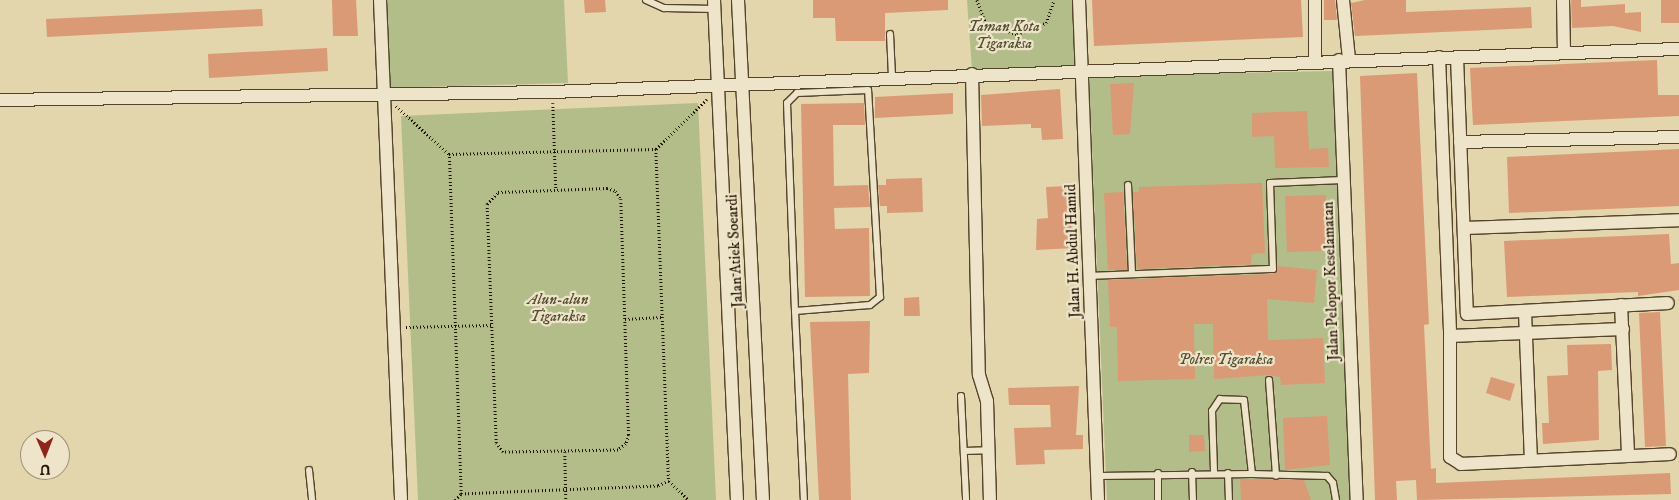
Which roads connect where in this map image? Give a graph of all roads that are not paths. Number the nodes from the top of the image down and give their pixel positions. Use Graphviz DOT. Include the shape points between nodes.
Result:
graph roads {
  1 [pos="380,0"];
  2 [pos="646,0"];
  3 [pos="738,0"];
  4 [pos="1079,0"];
  5 [pos="1315,0"];
  6 [pos="1343,0"];
  7 [pos="1563,0"];
  8 [pos="715,4"];
  9 [pos="890,34"];
  10 [pos="1679,49"];
  11 [pos="1564,51"];
  12 [pos="1439,57"];
  13 [pos="1457,57"];
  14 [pos="1315,60"];
  15 [pos="1344,60"];
  16 [pos="1082,69"];
  17 [pos="972,74"];
  18 [pos="892,77"];
  19 [pos="743,84"];
  20 [pos="720,86"];
  21 [pos="384,95"];
  22 [pos="0,100"];
  23 [pos="1679,138"];
  24 [pos="1460,142"];
  25 [pos="1462,178"];
  26 [pos="1444,179"];
  27 [pos="1343,180"];
  28 [pos="1128,185"];
  29 [pos="1679,220"];
  30 [pos="1464,228"];
  31 [pos="1132,274"];
  32 [pos="1090,276"];
  33 [pos="1668,303"];
  34 [pos="1621,305"];
  35 [pos="795,311"];
  36 [pos="1525,312"];
  37 [pos="1623,329"];
  38 [pos="1526,333"];
  39 [pos="1450,336"];
  40 [pos="1269,380"];
  41 [pos="961,396"];
  42 [pos="988,450"];
  43 [pos="964,451"];
  44 [pos="1670,454"];
  45 [pos="1628,456"];
  46 [pos="1531,459"];
  47 [pos="309,470"];
  48 [pos="1192,472"];
  49 [pos="1214,472"];
  50 [pos="1158,473"];
  51 [pos="1228,473"];
  52 [pos="1252,474"];
  53 [pos="1098,476"];
  54 [pos="1276,476"];
  55 [pos="312,500"];
  56 [pos="401,500"];
  57 [pos="737,500"];
  58 [pos="764,500"];
  59 [pos="804,500"];
  60 [pos="966,500"];
  61 [pos="990,500"];
  62 [pos="1098,500"];
  63 [pos="1158,500"];
  64 [pos="1192,500"];
  65 [pos="1229,500"];
  66 [pos="1336,500"];
  67 [pos="1357,500"];
  1 -- 21 [label="street"];
  2 -- 8 [label="lane" via="664,8"];
  3 -- 19 [label="street, Jalan Atiek Soeardi"];
  4 -- 16 [label="street, Jalan H. Abdul Hamid"];
  5 -- 14 [label="street"];
  6 -- 15 [label="street, Jalan Pelopor Keselamatan"];
  7 -- 11 [label="street"];
  8 -- 20 [label="street, Jalan Atiek Soeardi"];
  9 -- 18 [label="lane"];
  10 -- 11 [label="street"];
  11 -- 13 [label="street"];
  12 -- 13 [label="street"];
  12 -- 15 [label="street"];
  12 -- 26 [label="street"];
  13 -- 24 [label="street"];
  14 -- 15 [label="street"];
  14 -- 16 [label="street"];
  15 -- 27 [label="street, Jalan Pelopor Keselamatan"];
  16 -- 17 [label="street"];
  16 -- 32 [label="street, Jalan H. Abdul Hamid"];
  17 -- 18 [label="street"];
  17 -- 42 [label="street" via="979,375 986,401"];
  18 -- 19 [label="street"];
  19 -- 20 [label="street"];
  19 -- 58 [label="street, Jalan Atiek Soeardi"];
  20 -- 21 [label="street"];
  20 -- 57 [label="street, Jalan Atiek Soeardi"];
  21 -- 22 [label="street"];
  21 -- 56 [label="street"];
  23 -- 24 [label="street"];
  24 -- 25 [label="street"];
  25 -- 26 [label="street"];
  25 -- 30 [label="street"];
  26 -- 39 [label="street"];
  27 -- 31 [label="lane" via="1270,183 1273,269"];
  27 -- 67 [label="street, Jalan Pelopor Keselamatan"];
  28 -- 31 [label="lane"];
  29 -- 30 [label="street"];
  30 -- 36 [label="street" via="1467,314"];
  31 -- 32 [label="lane"];
  32 -- 53 [label="street, Jalan H. Abdul Hamid"];
  33 -- 34 [label="street"];
  34 -- 36 [label="street"];
  34 -- 37 [label="street"];
  35 -- 35 [label="lane" via="787,103 797,93 868,90 880,297 870,305"];
  35 -- 59 [label="lane"];
  36 -- 38 [label="street"];
  37 -- 38 [label="street"];
  37 -- 45 [label="street"];
  38 -- 39 [label="street"];
  38 -- 46 [label="street"];
  39 -- 46 [label="street" via="1450,457 1461,464"];
  40 -- 54 [label="lane"];
  41 -- 43 [label="lane"];
  42 -- 43 [label="lane"];
  42 -- 61 [label="street"];
  43 -- 60 [label="lane"];
  44 -- 45 [label="street"];
  45 -- 46 [label="street"];
  47 -- 55 [label="lane"];
  48 -- 49 [label="lane"];
  48 -- 50 [label="lane"];
  48 -- 64 [label="lane"];
  49 -- 51 [label="lane"];
  49 -- 52 [label="lane" via="1212,411 1220,399 1239,399 1246,405"];
  50 -- 53 [label="lane"];
  50 -- 63 [label="lane"];
  51 -- 52 [label="lane"];
  51 -- 65 [label="lane"];
  52 -- 54 [label="lane"];
  53 -- 62 [label="street, Jalan H. Abdul Hamid"];
  54 -- 66 [label="lane" via="1327,476 1333,482"];
}
